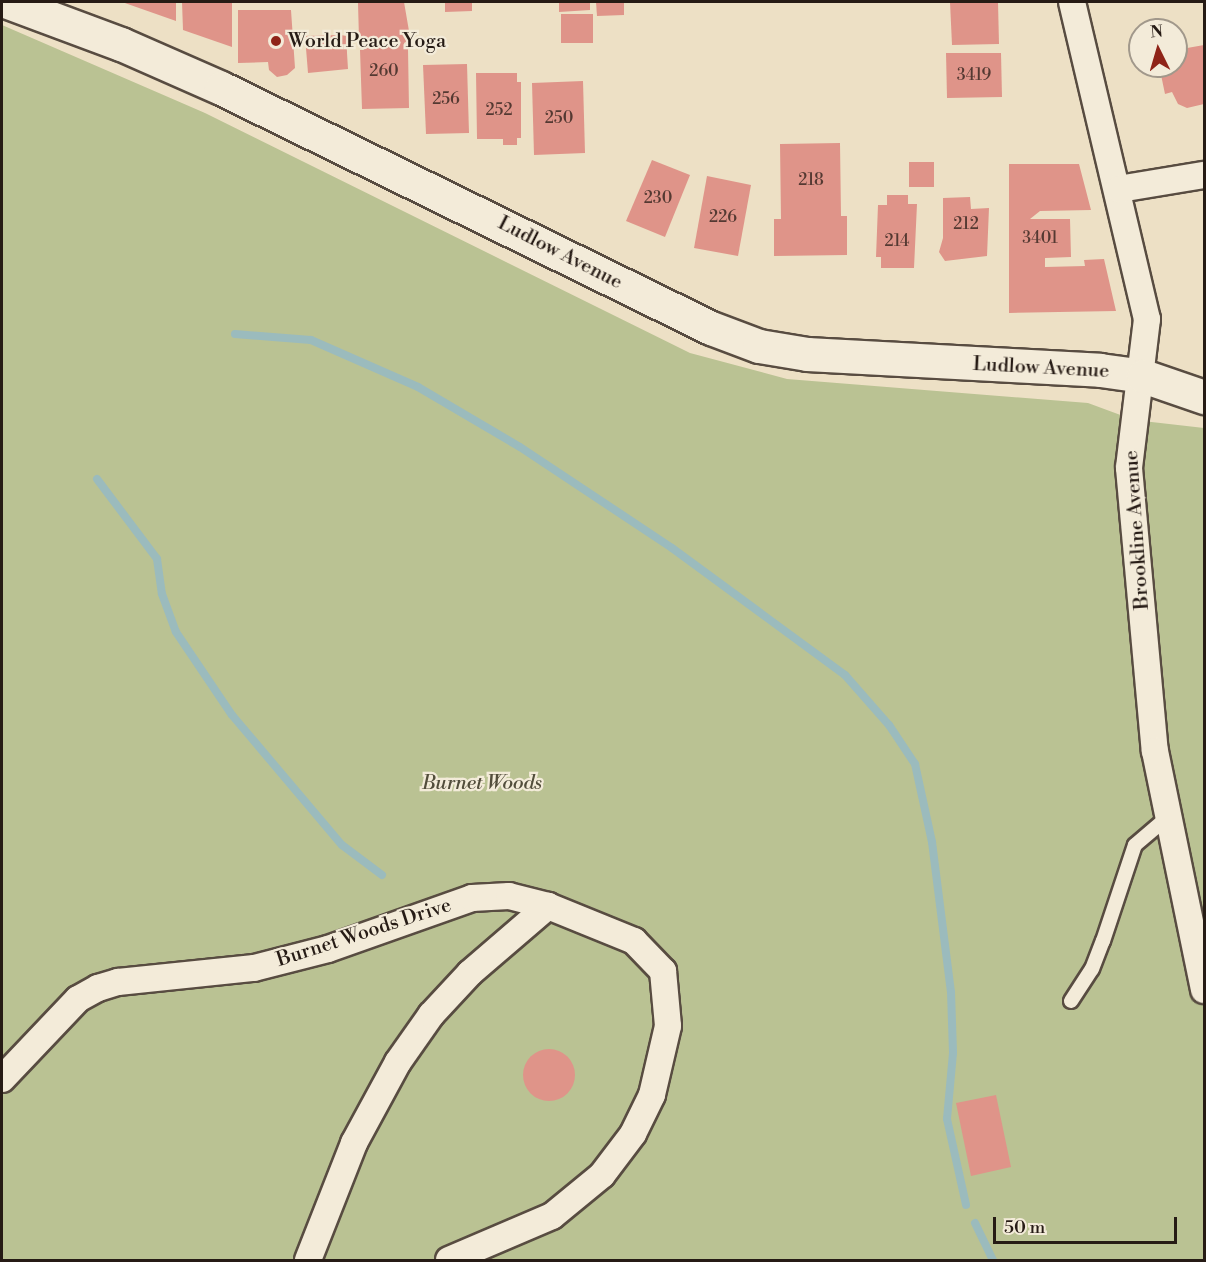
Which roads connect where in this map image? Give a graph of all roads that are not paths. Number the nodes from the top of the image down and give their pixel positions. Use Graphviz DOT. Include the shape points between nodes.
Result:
graph roads {
  1 [pos="1072,2"];
  2 [pos="7,3"];
  3 [pos="1204,175"];
  4 [pos="1119,189"];
  5 [pos="1143,376"];
  6 [pos="1204,397"];
  7 [pos="1168,817"];
  8 [pos="548,906"];
  9 [pos="1204,990"];
  10 [pos="1071,1001"];
  11 [pos="2,1079"];
  12 [pos="308,1260"];
  13 [pos="449,1260"];
  1 -- 4 [label="street, Brookline Avenue"];
  2 -- 5 [label="street, Ludlow Avenue" via="121,44 221,88 711,328 759,346 807,354"];
  3 -- 4 [label="street"];
  4 -- 5 [label="street, Brookline Avenue" via="1148,319"];
  5 -- 6 [label="street, Ludlow Avenue"];
  5 -- 7 [label="street, Brookline Avenue" via="1130,444 1130,468 1155,751"];
  7 -- 9 [label="street, Brookline Avenue"];
  7 -- 10 [label="lane" via="1135,845 1092,969"];
  8 -- 11 [label="street, Burnet Woods Drive" via="509,896 472,898 328,949 254,968 118,982 98,988 78,999"];
  8 -- 12 [label="street" via="470,973 431,1015 398,1062 354,1143"];
  8 -- 13 [label="street, Burnet Woods Drive" via="634,941 663,971 668,1026 662,1063 633,1134 592,1185 552,1216"];
}
